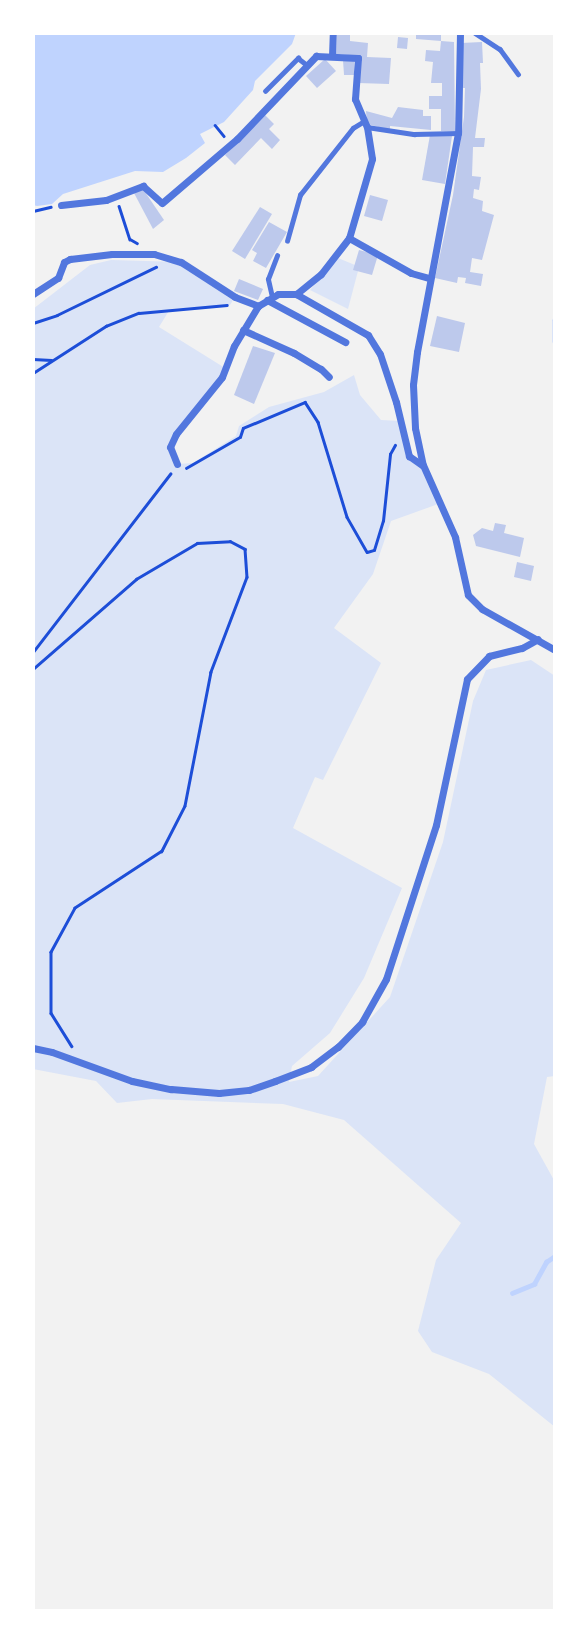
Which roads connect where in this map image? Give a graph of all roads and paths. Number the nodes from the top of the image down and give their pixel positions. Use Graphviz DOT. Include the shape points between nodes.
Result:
graph roads {
  1 [pos="333,33"];
  2 [pos="460,33"];
  3 [pos="475,33"];
  4 [pos="332,55"];
  5 [pos="307,65"];
  6 [pos="517,74"];
  7 [pos="265,91"];
  8 [pos="366,124"];
  9 [pos="458,133"];
  10 [pos="115,196"];
  11 [pos="61,205"];
  12 [pos="33,211"];
  13 [pos="349,238"];
  14 [pos="287,241"];
  15 [pos="149,254"];
  16 [pos="277,256"];
  17 [pos="172,260"];
  18 [pos="429,278"];
  19 [pos="33,294"];
  20 [pos="296,294"];
  21 [pos="269,299"];
  22 [pos="230,305"];
  23 [pos="258,306"];
  24 [pos="33,323"];
  25 [pos="243,330"];
  26 [pos="345,342"];
  27 [pos="33,359"];
  28 [pos="51,360"];
  29 [pos="33,373"];
  30 [pos="329,377"];
  31 [pos="402,433"];
  32 [pos="423,465"];
  33 [pos="176,466"];
  34 [pos="538,639"];
  35 [pos="555,650"];
  36 [pos="33,652"];
  37 [pos="33,669"];
  38 [pos="33,1048"];
  39 [pos="80,1049"];
  1 -- 4 [label="street"];
  2 -- 9 [label="street"];
  3 -- 6 [label="lane" via="500,49"];
  4 -- 5 [label="street" via="316,56"];
  4 -- 8 [label="street" via="358,58 355,99"];
  5 -- 7 [label="lane" via="298,58"];
  5 -- 10 [label="street" via="237,139 162,203 143,186"];
  8 -- 9 [label="lane" via="414,134"];
  8 -- 13 [label="street" via="372,159"];
  8 -- 14 [label="lane" via="353,128 300,195"];
  9 -- 18 [label="street"];
  10 -- 11 [label="street"];
  10 -- 15 [label="path" via="130,239"];
  11 -- 12 [label="path"];
  13 -- 18 [label="street" via="411,273"];
  13 -- 20 [label="street" via="321,274"];
  15 -- 17 [label="street"];
  15 -- 19 [label="street" via="70,259 58,278"];
  16 -- 21 [label="lane" via="268,279"];
  17 -- 23 [label="street"];
  17 -- 24 [label="path"];
  18 -- 32 [label="street" via="413,385"];
  20 -- 21 [label="street"];
  20 -- 31 [label="street" via="368,335 380,354"];
  21 -- 23 [label="street"];
  21 -- 26 [label="street"];
  22 -- 28 [label="path" via="139,313 106,326"];
  23 -- 25 [label="street"];
  25 -- 30 [label="street" via="294,353"];
  25 -- 33 [label="street" via="222,377 176,434 170,447"];
  27 -- 28 [label="path"];
  28 -- 29 [label="path"];
  31 -- 32 [label="street" via="409,456"];
  31 -- 33 [label="path" via="390,454 383,521 374,550 367,552 346,517 318,422 305,402 243,428 240,437 189,468"];
  32 -- 34 [label="street" via="455,537 468,595 482,609"];
  33 -- 36 [label="path"];
  34 -- 35 [label="street"];
  34 -- 38 [label="street" via="523,649 489,656 467,679 436,825 386,979 362,1022 338,1047 311,1067 275,1081 219,1093 132,1081"];
  37 -- 39 [label="path" via="136,579 197,543 230,541 245,549 247,577 211,672 185,806 162,851 75,908 51,952 51,1013 69,1045"];
}
